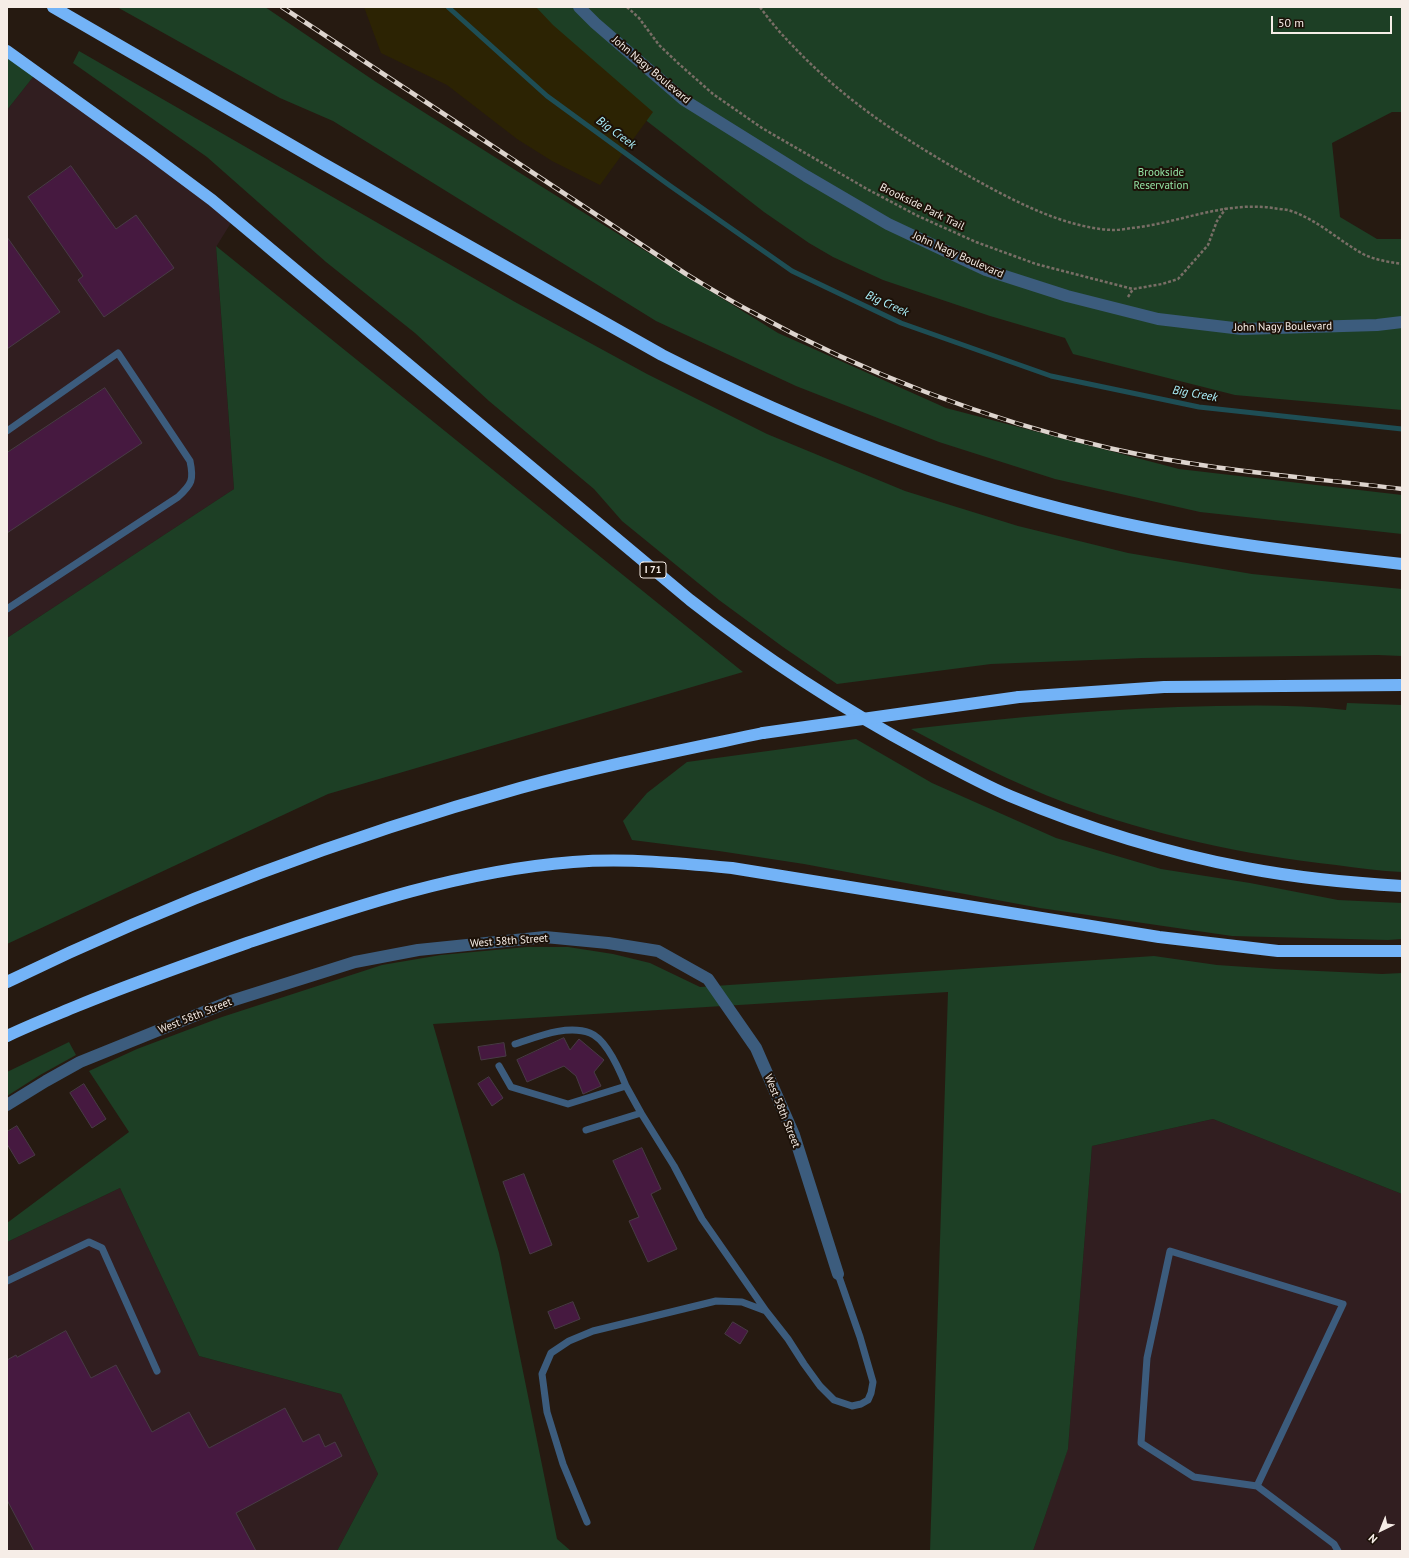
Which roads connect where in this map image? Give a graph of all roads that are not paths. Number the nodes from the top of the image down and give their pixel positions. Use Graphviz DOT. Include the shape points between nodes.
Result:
graph roads {
  1 [pos="53,7"];
  2 [pos="579,7"];
  3 [pos="7,51"];
  4 [pos="1402,322"];
  5 [pos="7,431"];
  6 [pos="1402,564"];
  7 [pos="7,609"];
  8 [pos="1402,685"];
  9 [pos="1402,886"];
  10 [pos="1402,951"];
  11 [pos="7,982"];
  12 [pos="7,1036"];
  13 [pos="515,1044"];
  14 [pos="498,1066"];
  15 [pos="626,1086"];
  16 [pos="7,1105"];
  17 [pos="641,1113"];
  18 [pos="586,1130"];
  19 [pos="838,1274"];
  20 [pos="7,1282"];
  21 [pos="766,1311"];
  22 [pos="157,1371"];
  23 [pos="1257,1486"];
  24 [pos="587,1522"];
  25 [pos="1338,1551"];
  1 -- 6 [label="highway" via="662,355 730,389 833,434 975,485 1087,516 1186,536"];
  2 -- 4 [label="street, John Nagy Boulevard" via="684,100 888,224 986,270 1067,296 1158,319 1242,329"];
  3 -- 9 [label="highway, I 71" via="212,200 690,600 766,657 889,734 1010,796 1126,838 1246,868 1304,877"];
  5 -- 7 [label="lane" via="118,353 190,461 193,476 188,488 178,497"];
  8 -- 11 [label="highway, bridge" via="1164,687 1020,697 763,733 647,757 521,788 298,858 59,956"];
  10 -- 12 [label="highway" via="1278,950 1218,944 1159,937 732,868 682,863 573,862 468,878 370,902 190,962"];
  13 -- 15 [label="lane" via="548,1033 570,1030 591,1033 604,1044"];
  14 -- 15 [label="lane" via="511,1087 568,1104"];
  15 -- 17 [label="lane"];
  16 -- 19 [label="street, West 58th Street" via="80,1062 231,1001 355,962 418,950 545,937 658,951 708,979 756,1048 794,1135"];
  17 -- 18 [label="lane"];
  17 -- 21 [label="lane" via="674,1166 702,1219"];
  19 -- 21 [label="lane" via="873,1382 868,1400 861,1404 852,1406 834,1400 820,1386"];
  20 -- 22 [label="lane" via="89,1242 102,1248"];
  21 -- 24 [label="lane" via="742,1302 716,1301 593,1331 569,1341 551,1353 542,1374 547,1412 563,1464"];
  23 -- 23 [label="lane" via="1194,1477 1141,1443 1147,1358 1170,1251 1343,1304"];
  23 -- 25 [label="lane" via="1334,1544"];
}
